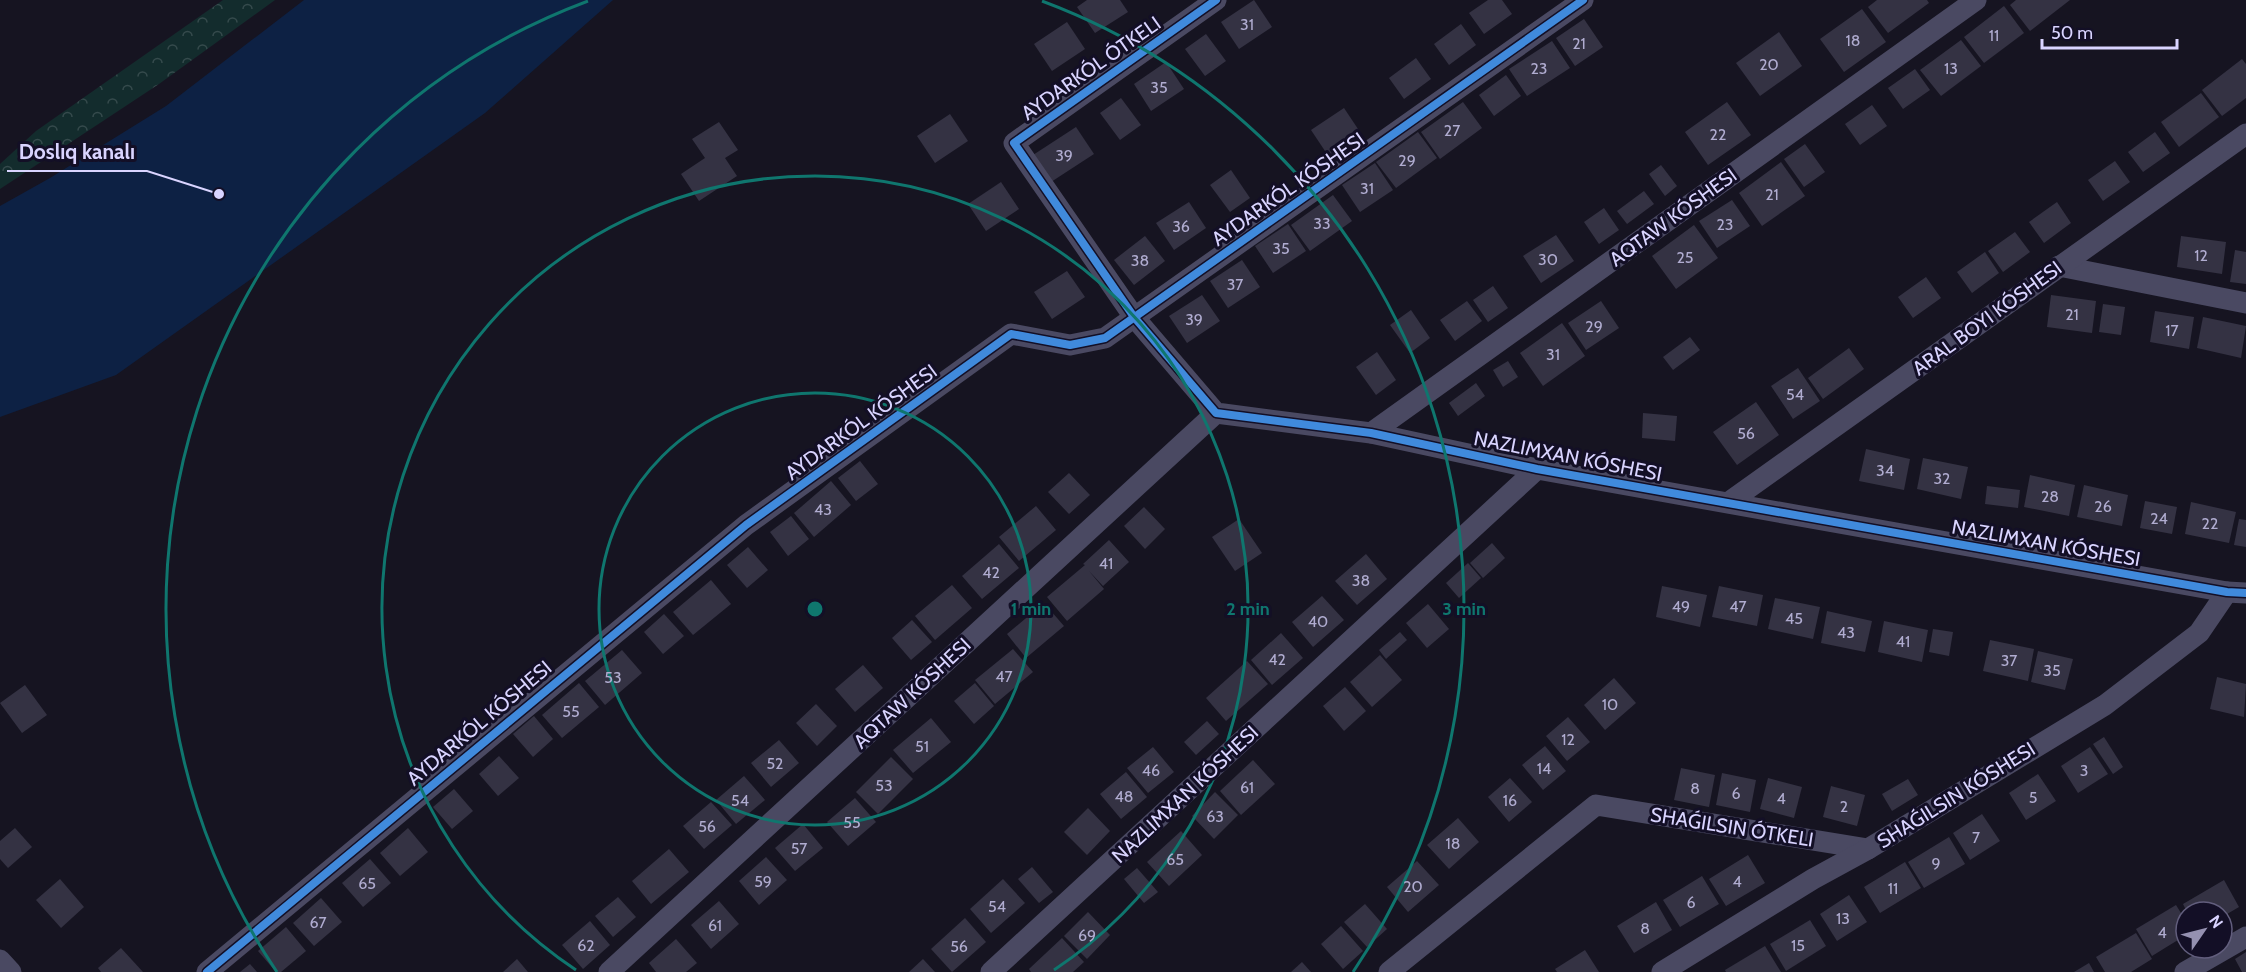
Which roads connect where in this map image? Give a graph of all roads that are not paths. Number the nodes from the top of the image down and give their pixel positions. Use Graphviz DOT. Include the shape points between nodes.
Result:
graph roads {
  1 [pos="1216,0"];
  2 [pos="1582,0"];
  3 [pos="1976,0"];
  4 [pos="2246,134"];
  5 [pos="2059,266"];
  6 [pos="2246,303"];
  7 [pos="1134,317"];
  8 [pos="1216,413"];
  9 [pos="1371,433"];
  10 [pos="1537,469"];
  11 [pos="1729,502"];
  12 [pos="2236,593"];
  13 [pos="1868,849"];
  14 [pos="2246,938"];
  15 [pos="0,960"];
  16 [pos="11,972"];
  17 [pos="207,972"];
  18 [pos="609,972"];
  19 [pos="991,972"];
  20 [pos="1389,972"];
  21 [pos="1662,972"];
  22 [pos="2185,972"];
  1 -- 7 [label="street, AYDARKÓL ÓTKELI" via="1014,143"];
  2 -- 7 [label="street, AYDARKÓL KÓSHESI"];
  3 -- 9 [label="street, AQTAW KÓSHESI"];
  4 -- 5 [label="street"];
  5 -- 6 [label="street"];
  5 -- 11 [label="street"];
  7 -- 8 [label="street"];
  7 -- 17 [label="street, AYDARKÓL KÓSHESI" via="1105,338 1070,345 1011,334 746,525"];
  8 -- 9 [label="street"];
  8 -- 18 [label="street, AQTAW KÓSHESI"];
  9 -- 10 [label="street"];
  10 -- 11 [label="street"];
  10 -- 19 [label="street"];
  11 -- 12 [label="street"];
  12 -- 13 [label="street" via="2199,633 2105,705"];
  13 -- 20 [label="street" via="1596,805"];
  13 -- 21 [label="street"];
  14 -- 22 [label="street"];
  15 -- 16 [label="street"];
}
